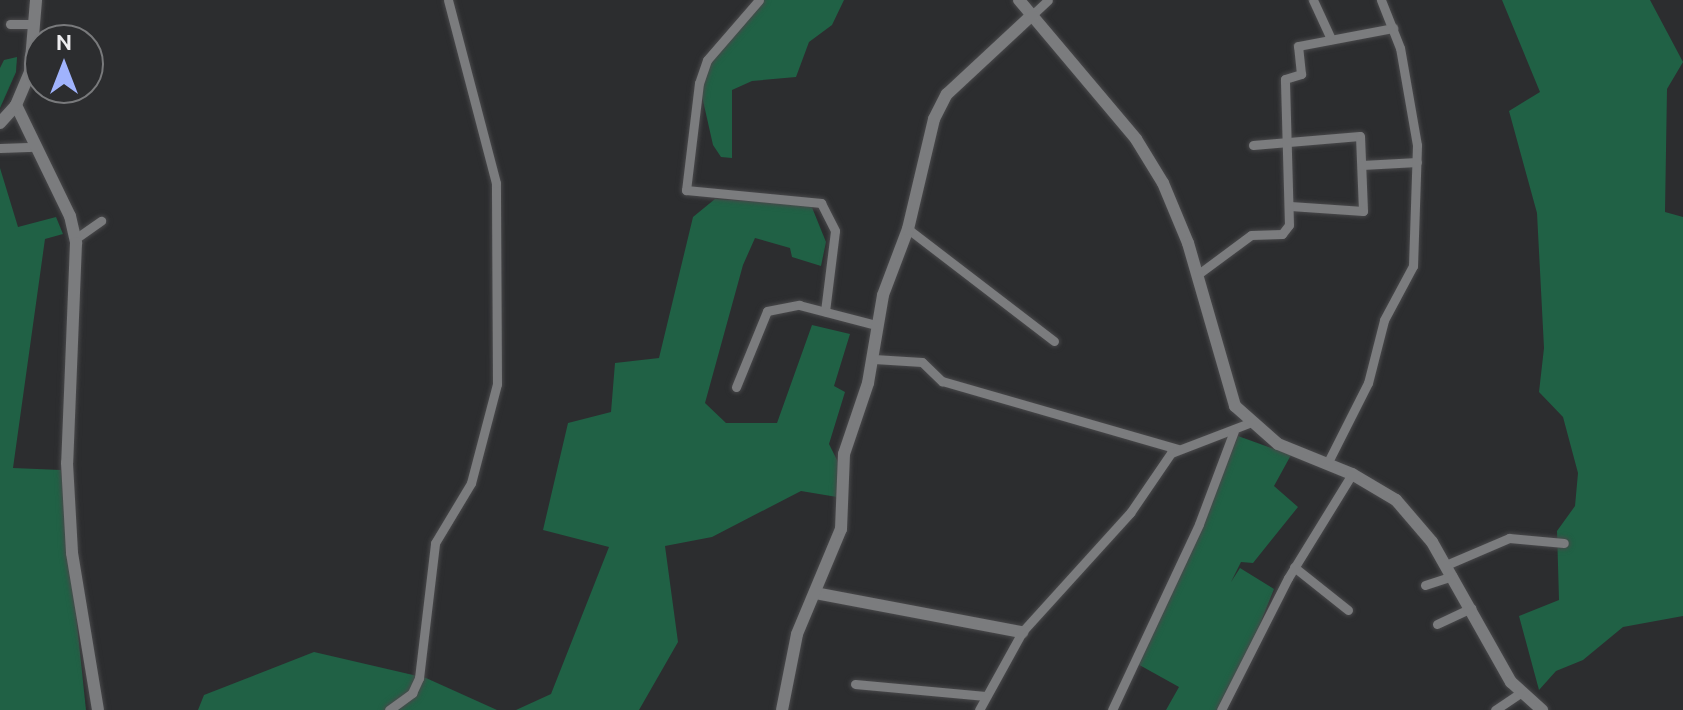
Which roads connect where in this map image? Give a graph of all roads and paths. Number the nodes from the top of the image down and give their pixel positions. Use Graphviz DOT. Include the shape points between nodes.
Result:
graph roads {
  1 [pos="36,0"];
  2 [pos="448,0"];
  3 [pos="759,0"];
  4 [pos="1019,0"];
  5 [pos="1048,0"];
  6 [pos="1313,0"];
  7 [pos="1381,0"];
  8 [pos="1031,16"];
  9 [pos="10,24"];
  10 [pos="24,24"];
  11 [pos="34,24"];
  12 [pos="1393,28"];
  13 [pos="1331,39"];
  14 [pos="24,86"];
  15 [pos="16,105"];
  16 [pos="0,123"];
  17 [pos="1286,144"];
  18 [pos="1253,145"];
  19 [pos="35,147"];
  20 [pos="0,148"];
  21 [pos="1417,162"];
  22 [pos="1362,165"];
  23 [pos="1290,206"];
  24 [pos="101,221"];
  25 [pos="908,229"];
  26 [pos="75,239"];
  27 [pos="1197,275"];
  28 [pos="825,311"];
  29 [pos="876,325"];
  30 [pos="1054,341"];
  31 [pos="874,359"];
  32 [pos="736,387"];
  33 [pos="1249,423"];
  34 [pos="1234,431"];
  35 [pos="1177,449"];
  36 [pos="1327,464"];
  37 [pos="1352,474"];
  38 [pos="1564,543"];
  39 [pos="1294,567"];
  40 [pos="1449,570"];
  41 [pos="1425,585"];
  42 [pos="815,593"];
  43 [pos="1471,608"];
  44 [pos="1348,610"];
  45 [pos="1437,624"];
  46 [pos="1022,632"];
  47 [pos="855,684"];
  48 [pos="1520,693"];
  49 [pos="985,696"];
  50 [pos="98,710"];
  51 [pos="389,710"];
  52 [pos="782,710"];
  53 [pos="979,710"];
  54 [pos="1112,710"];
  55 [pos="1221,710"];
  56 [pos="1495,710"];
  57 [pos="1542,710"];
  1 -- 11 [label="street"];
  2 -- 51 [label="street" via="496,183 497,384 471,483 432,554 419,678 412,693"];
  3 -- 28 [label="street" via="707,60 699,83 686,190 821,203 835,231"];
  4 -- 8 [label="street"];
  5 -- 8 [label="street"];
  6 -- 13 [label="street"];
  7 -- 12 [label="street"];
  8 -- 25 [label="street" via="947,94 934,119"];
  8 -- 27 [label="street" via="1136,139 1176,211"];
  9 -- 10 [label="street"];
  12 -- 13 [label="street"];
  12 -- 21 [label="street"];
  13 -- 17 [label="street" via="1298,46 1301,74 1285,79"];
  14 -- 15 [label="street"];
  15 -- 16 [label="street"];
  15 -- 19 [label="street"];
  17 -- 18 [label="street"];
  17 -- 22 [label="street" via="1360,136"];
  17 -- 23 [label="street"];
  19 -- 20 [label="street"];
  19 -- 26 [label="street" via="70,216"];
  21 -- 22 [label="street"];
  21 -- 36 [label="street" via="1413,266 1384,320 1368,383"];
  22 -- 23 [label="street" via="1363,211"];
  23 -- 27 [label="street" via="1289,225 1282,234 1251,235"];
  24 -- 26 [label="street"];
  25 -- 29 [label="street"];
  25 -- 30 [label="street"];
  26 -- 50 [label="street" via="67,463 72,553"];
  27 -- 33 [label="street" via="1227,389"];
  28 -- 29 [label="street"];
  28 -- 32 [label="street" via="799,305 767,311"];
  29 -- 31 [label="street"];
  31 -- 35 [label="street" via="922,362 942,381"];
  31 -- 42 [label="street" via="844,454 841,529"];
  33 -- 34 [label="street"];
  33 -- 36 [label="street" via="1278,444"];
  34 -- 35 [label="street"];
  34 -- 54 [label="street" via="1186,553"];
  35 -- 46 [label="street" via="1130,513"];
  36 -- 37 [label="street"];
  37 -- 39 [label="street"];
  37 -- 40 [label="street" via="1396,500"];
  38 -- 40 [label="street" via="1509,538"];
  39 -- 44 [label="street"];
  39 -- 55 [label="street"];
  40 -- 41 [label="street"];
  40 -- 43 [label="street"];
  42 -- 46 [label="street"];
  42 -- 52 [label="street" via="797,634"];
  43 -- 45 [label="street"];
  43 -- 48 [label="street"];
  46 -- 49 [label="street"];
  47 -- 49 [label="street"];
  48 -- 56 [label="street"];
  48 -- 57 [label="street"];
  49 -- 53 [label="street"];
}
